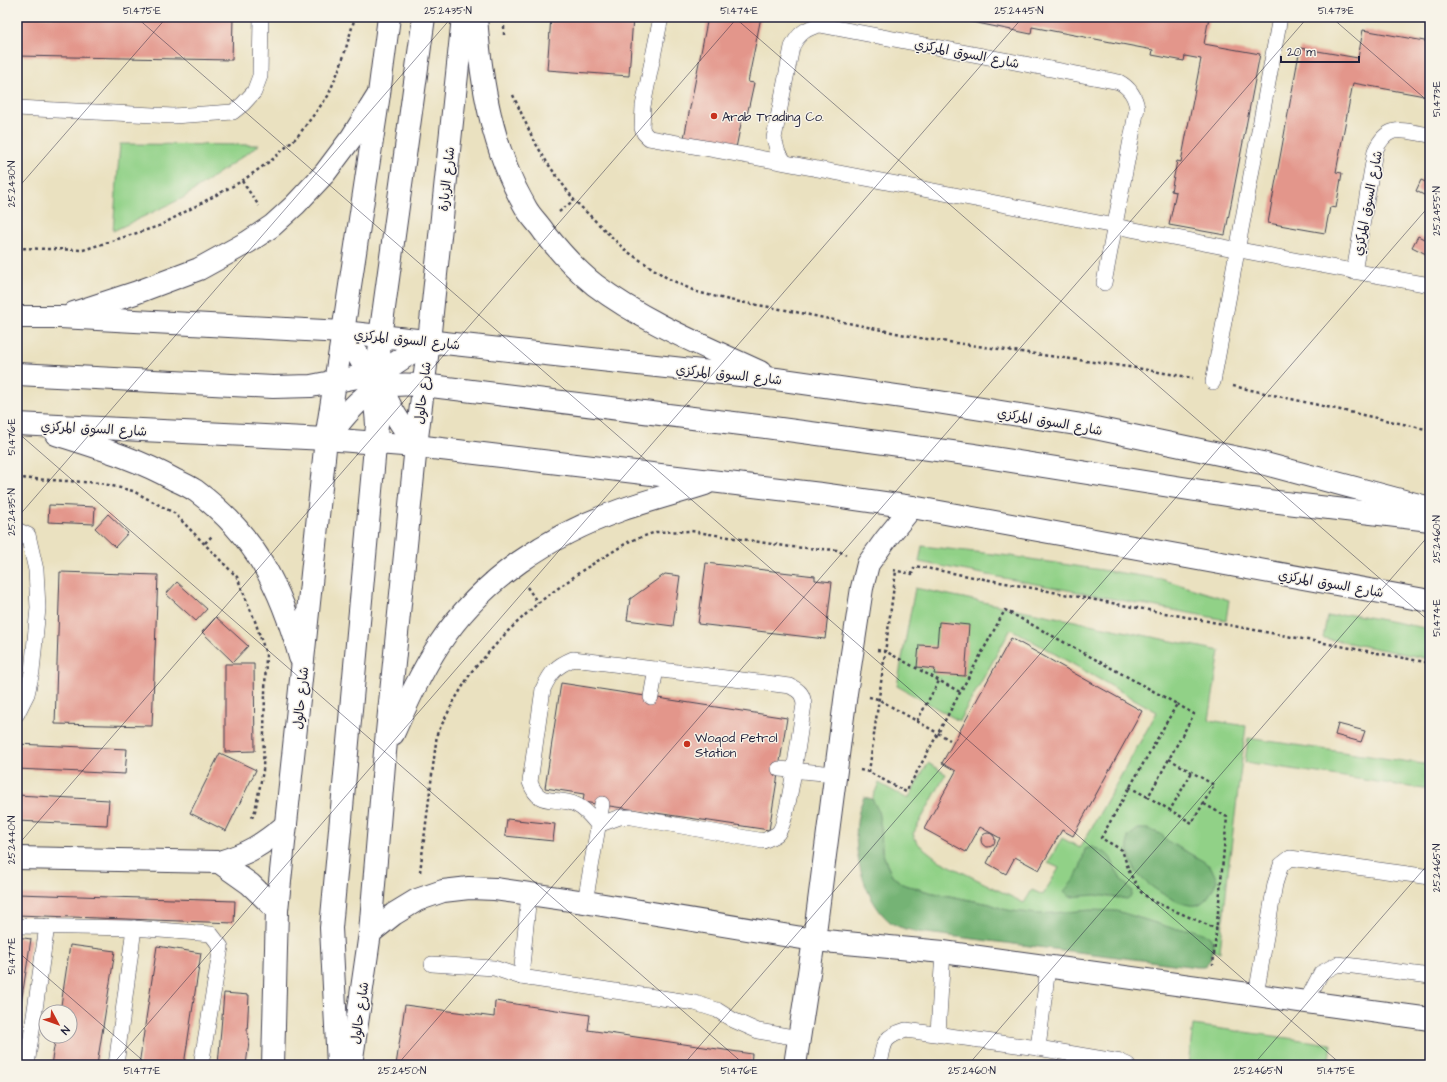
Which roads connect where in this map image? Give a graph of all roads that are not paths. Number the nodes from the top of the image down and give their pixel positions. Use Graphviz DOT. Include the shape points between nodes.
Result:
graph roads {
  1 [pos="261,17"];
  2 [pos="389,17"];
  3 [pos="424,17"];
  4 [pos="463,17"];
  5 [pos="476,17"];
  6 [pos="661,17"];
  7 [pos="1280,17"];
  8 [pos="379,94"];
  9 [pos="17,108"];
  10 [pos="1430,135"];
  11 [pos="785,162"];
  12 [pos="1114,226"];
  13 [pos="1237,251"];
  14 [pos="1354,272"];
  15 [pos="1104,283"];
  16 [pos="1430,285"];
  17 [pos="17,317"];
  18 [pos="60,317"];
  19 [pos="343,332"];
  20 [pos="380,337"];
  21 [pos="428,341"];
  22 [pos="17,374"];
  23 [pos="776,379"];
  24 [pos="375,381"];
  25 [pos="335,382"];
  26 [pos="1213,382"];
  27 [pos="424,385"];
  28 [pos="21,424"];
  29 [pos="326,439"];
  30 [pos="376,442"];
  31 [pos="416,446"];
  32 [pos="712,482"];
  33 [pos="912,507"];
  34 [pos="1430,508"];
  35 [pos="1430,520"];
  36 [pos="17,530"];
  37 [pos="1430,601"];
  38 [pos="304,667"];
  39 [pos="656,669"];
  40 [pos="651,697"];
  41 [pos="17,714"];
  42 [pos="385,752"];
  43 [pos="779,769"];
  44 [pos="836,770"];
  45 [pos="794,771"];
  46 [pos="602,804"];
  47 [pos="286,825"];
  48 [pos="598,825"];
  49 [pos="17,858"];
  50 [pos="219,862"];
  51 [pos="1430,877"];
  52 [pos="529,894"];
  53 [pos="585,902"];
  54 [pos="277,910"];
  55 [pos="17,926"];
  56 [pos="47,926"];
  57 [pos="134,928"];
  58 [pos="370,933"];
  59 [pos="814,940"];
  60 [pos="943,952"];
  61 [pos="432,964"];
  62 [pos="1048,968"];
  63 [pos="1430,976"];
  64 [pos="521,977"];
  65 [pos="1256,995"];
  66 [pos="1306,1002"];
  67 [pos="1430,1019"];
  68 [pos="938,1033"];
  69 [pos="799,1038"];
  70 [pos="1038,1048"];
  71 [pos="27,1065"];
  72 [pos="116,1065"];
  73 [pos="201,1065"];
  74 [pos="273,1065"];
  75 [pos="338,1065"];
  76 [pos="351,1065"];
  77 [pos="795,1065"];
  78 [pos="880,1065"];
  79 [pos="1128,1065"];
  1 -- 9 [label="lane" via="260,76 254,92 233,112 173,116"];
  2 -- 8 [label="main road"];
  3 -- 20 [label="main road"];
  4 -- 21 [label="main road, شارع الزبارة"];
  5 -- 23 [label="main road" via="478,51 487,106 508,175 527,210 558,250 594,284 637,312"];
  6 -- 11 [label="lane, شارع السوق المركزي" via="643,106 644,133 649,138"];
  7 -- 13 [label="lane"];
  8 -- 18 [label="main road" via="325,173 272,226 199,269 136,293"];
  8 -- 19 [label="main road"];
  10 -- 14 [label="lane, شارع السوق المركزي" via="1395,130 1380,140 1375,151"];
  11 -- 12 [label="lane, شارع السوق المركزي"];
  11 -- 12 [label="lane, شارع السوق المركزي" via="775,146 775,129 792,47 796,38 811,27 820,25 1112,80 1130,90 1136,101"];
  12 -- 13 [label="lane, شارع السوق المركزي"];
  12 -- 15 [label="lane, شارع السوق المركزي"];
  13 -- 14 [label="lane, شارع السوق المركزي"];
  13 -- 26 [label="lane"];
  14 -- 16 [label="lane, شارع السوق المركزي"];
  17 -- 18 [label="main road, شارع السوق المركزي"];
  18 -- 19 [label="main road, شارع السوق المركزي"];
  19 -- 20 [label="main road, شارع السوق المركزي"];
  19 -- 24 [label="main road"];
  19 -- 25 [label="main road, شارع حالول"];
  20 -- 21 [label="main road, شارع السوق المركزي"];
  20 -- 24 [label="main road"];
  21 -- 23 [label="main road, شارع السوق المركزي"];
  21 -- 24 [label="main road"];
  21 -- 27 [label="main road, شارع حالول"];
  22 -- 25 [label="main road" via="273,387 311,386"];
  23 -- 34 [label="main road, شارع السوق المركزي" via="1076,424 1262,463"];
  24 -- 25 [label="main road"];
  24 -- 27 [label="main road"];
  24 -- 29 [label="main road"];
  24 -- 30 [label="main road"];
  24 -- 31 [label="main road"];
  25 -- 29 [label="main road, شارع حالول"];
  27 -- 31 [label="main road, شارع حالول"];
  27 -- 35 [label="main road" via="750,425 966,454 1252,499"];
  28 -- 29 [label="main road, شارع السوق المركزي"];
  28 -- 38 [label="main road" via="98,447 155,469 195,491 230,519 258,554 280,594"];
  29 -- 30 [label="main road, شارع السوق المركزي"];
  29 -- 38 [label="main road, شارع حالول"];
  30 -- 31 [label="main road, شارع السوق المركزي"];
  30 -- 75 [label="main road" via="331,928"];
  31 -- 32 [label="main road, شارع السوق المركزي"];
  31 -- 42 [label="main road, شارع حالول"];
  32 -- 33 [label="main road, شارع السوق المركزي"];
  32 -- 42 [label="main road" via="620,510 536,550 512,567 468,607 441,642 412,691"];
  33 -- 37 [label="main road, شارع السوق المركزي"];
  33 -- 44 [label="main road" via="868,564 852,646"];
  36 -- 41 [label="lane" via="28,535 36,570 38,608 32,672 27,694"];
  38 -- 47 [label="main road, شارع حالول"];
  39 -- 40 [label="lane"];
  39 -- 45 [label="lane" via="790,686 798,690 803,696 804,705"];
  39 -- 48 [label="lane" via="573,659 561,664 550,675 543,689 530,782 533,791 546,800 569,802 582,808"];
  42 -- 58 [label="main road, شارع حالول"];
  43 -- 45 [label="lane"];
  44 -- 45 [label="lane"];
  44 -- 59 [label="main road"];
  45 -- 48 [label="lane" via="784,822 778,834 763,841 632,817 620,817"];
  46 -- 48 [label="lane"];
  47 -- 50 [label="main road" via="254,849"];
  47 -- 54 [label="main road, شارع حالول"];
  48 -- 53 [label="lane"];
  49 -- 50 [label="main road"];
  50 -- 54 [label="main road" via="250,884"];
  51 -- 65 [label="lane" via="1290,858 1281,865 1275,884"];
  52 -- 53 [label="main road"];
  52 -- 58 [label="main road" via="469,888 442,892 417,900"];
  52 -- 64 [label="lane"];
  53 -- 59 [label="main road"];
  54 -- 74 [label="main road, شارع حالول"];
  55 -- 56 [label="lane"];
  56 -- 57 [label="lane"];
  56 -- 71 [label="lane"];
  57 -- 72 [label="lane"];
  57 -- 73 [label="lane" via="211,934 221,947"];
  58 -- 76 [label="main road, شارع حالول"];
  59 -- 60 [label="main road"];
  59 -- 69 [label="main road"];
  60 -- 62 [label="main road"];
  60 -- 68 [label="lane"];
  61 -- 64 [label="lane" via="494,968"];
  62 -- 65 [label="main road"];
  62 -- 70 [label="lane"];
  63 -- 66 [label="lane" via="1338,964 1321,973"];
  64 -- 69 [label="lane" via="695,1003 758,1030"];
  65 -- 66 [label="main road"];
  66 -- 67 [label="main road"];
  68 -- 70 [label="lane"];
  68 -- 78 [label="lane" via="906,1030 892,1034 883,1045"];
  69 -- 77 [label="main road"];
  70 -- 79 [label="lane"];
}
